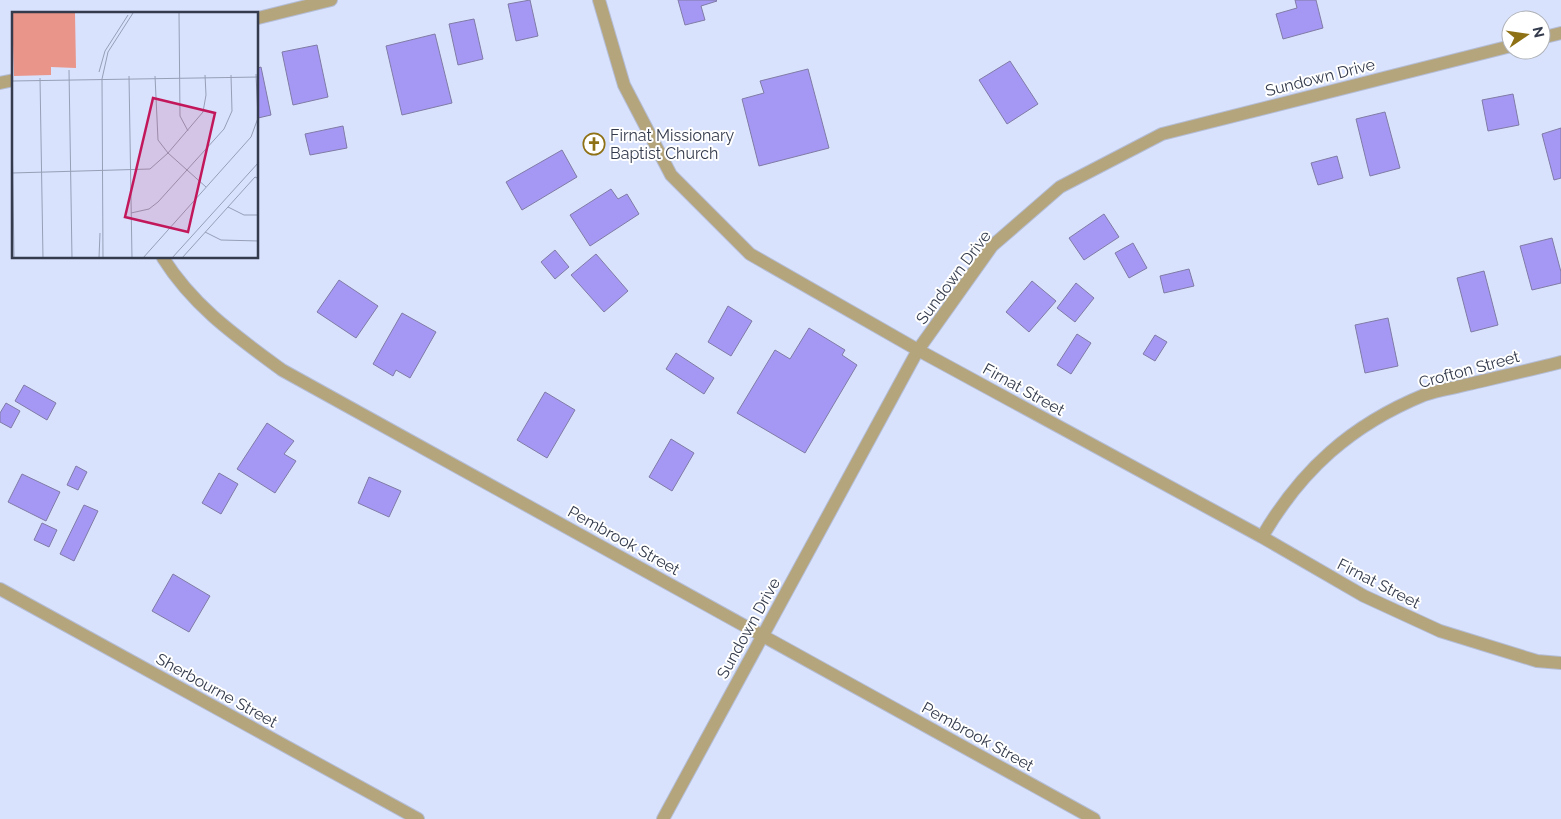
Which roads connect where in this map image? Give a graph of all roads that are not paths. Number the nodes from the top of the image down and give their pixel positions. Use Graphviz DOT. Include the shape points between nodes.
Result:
graph roads {
  1 [pos="331,0"];
  2 [pos="600,0"];
  3 [pos="259,18"];
  4 [pos="1501,49"];
  5 [pos="164,259"];
  6 [pos="918,350"];
  7 [pos="1561,362"];
  8 [pos="1262,538"];
  9 [pos="0,589"];
  10 [pos="763,635"];
  11 [pos="1561,663"];
  12 [pos="418,819"];
  13 [pos="663,819"];
  14 [pos="1094,819"];
  1 -- 3 [label="street"];
  2 -- 6 [label="street, Firnat Street" via="624,85 671,175 750,254"];
  4 -- 6 [label="street, Sundown Drive" via="1162,134 1060,188 992,246"];
  5 -- 10 [label="street, Pembrook Street" via="214,319 282,370"];
  6 -- 8 [label="street, Firnat Street"];
  6 -- 10 [label="street, Sundown Drive"];
  7 -- 8 [label="street, Crofton Street" via="1425,395 1375,420 1339,444 1306,474 1282,503"];
  8 -- 11 [label="street, Firnat Street" via="1364,596 1440,631 1537,661"];
  9 -- 12 [label="street, Sherbourne Street"];
  10 -- 13 [label="street, Sundown Drive"];
  10 -- 14 [label="street, Pembrook Street"];
}
